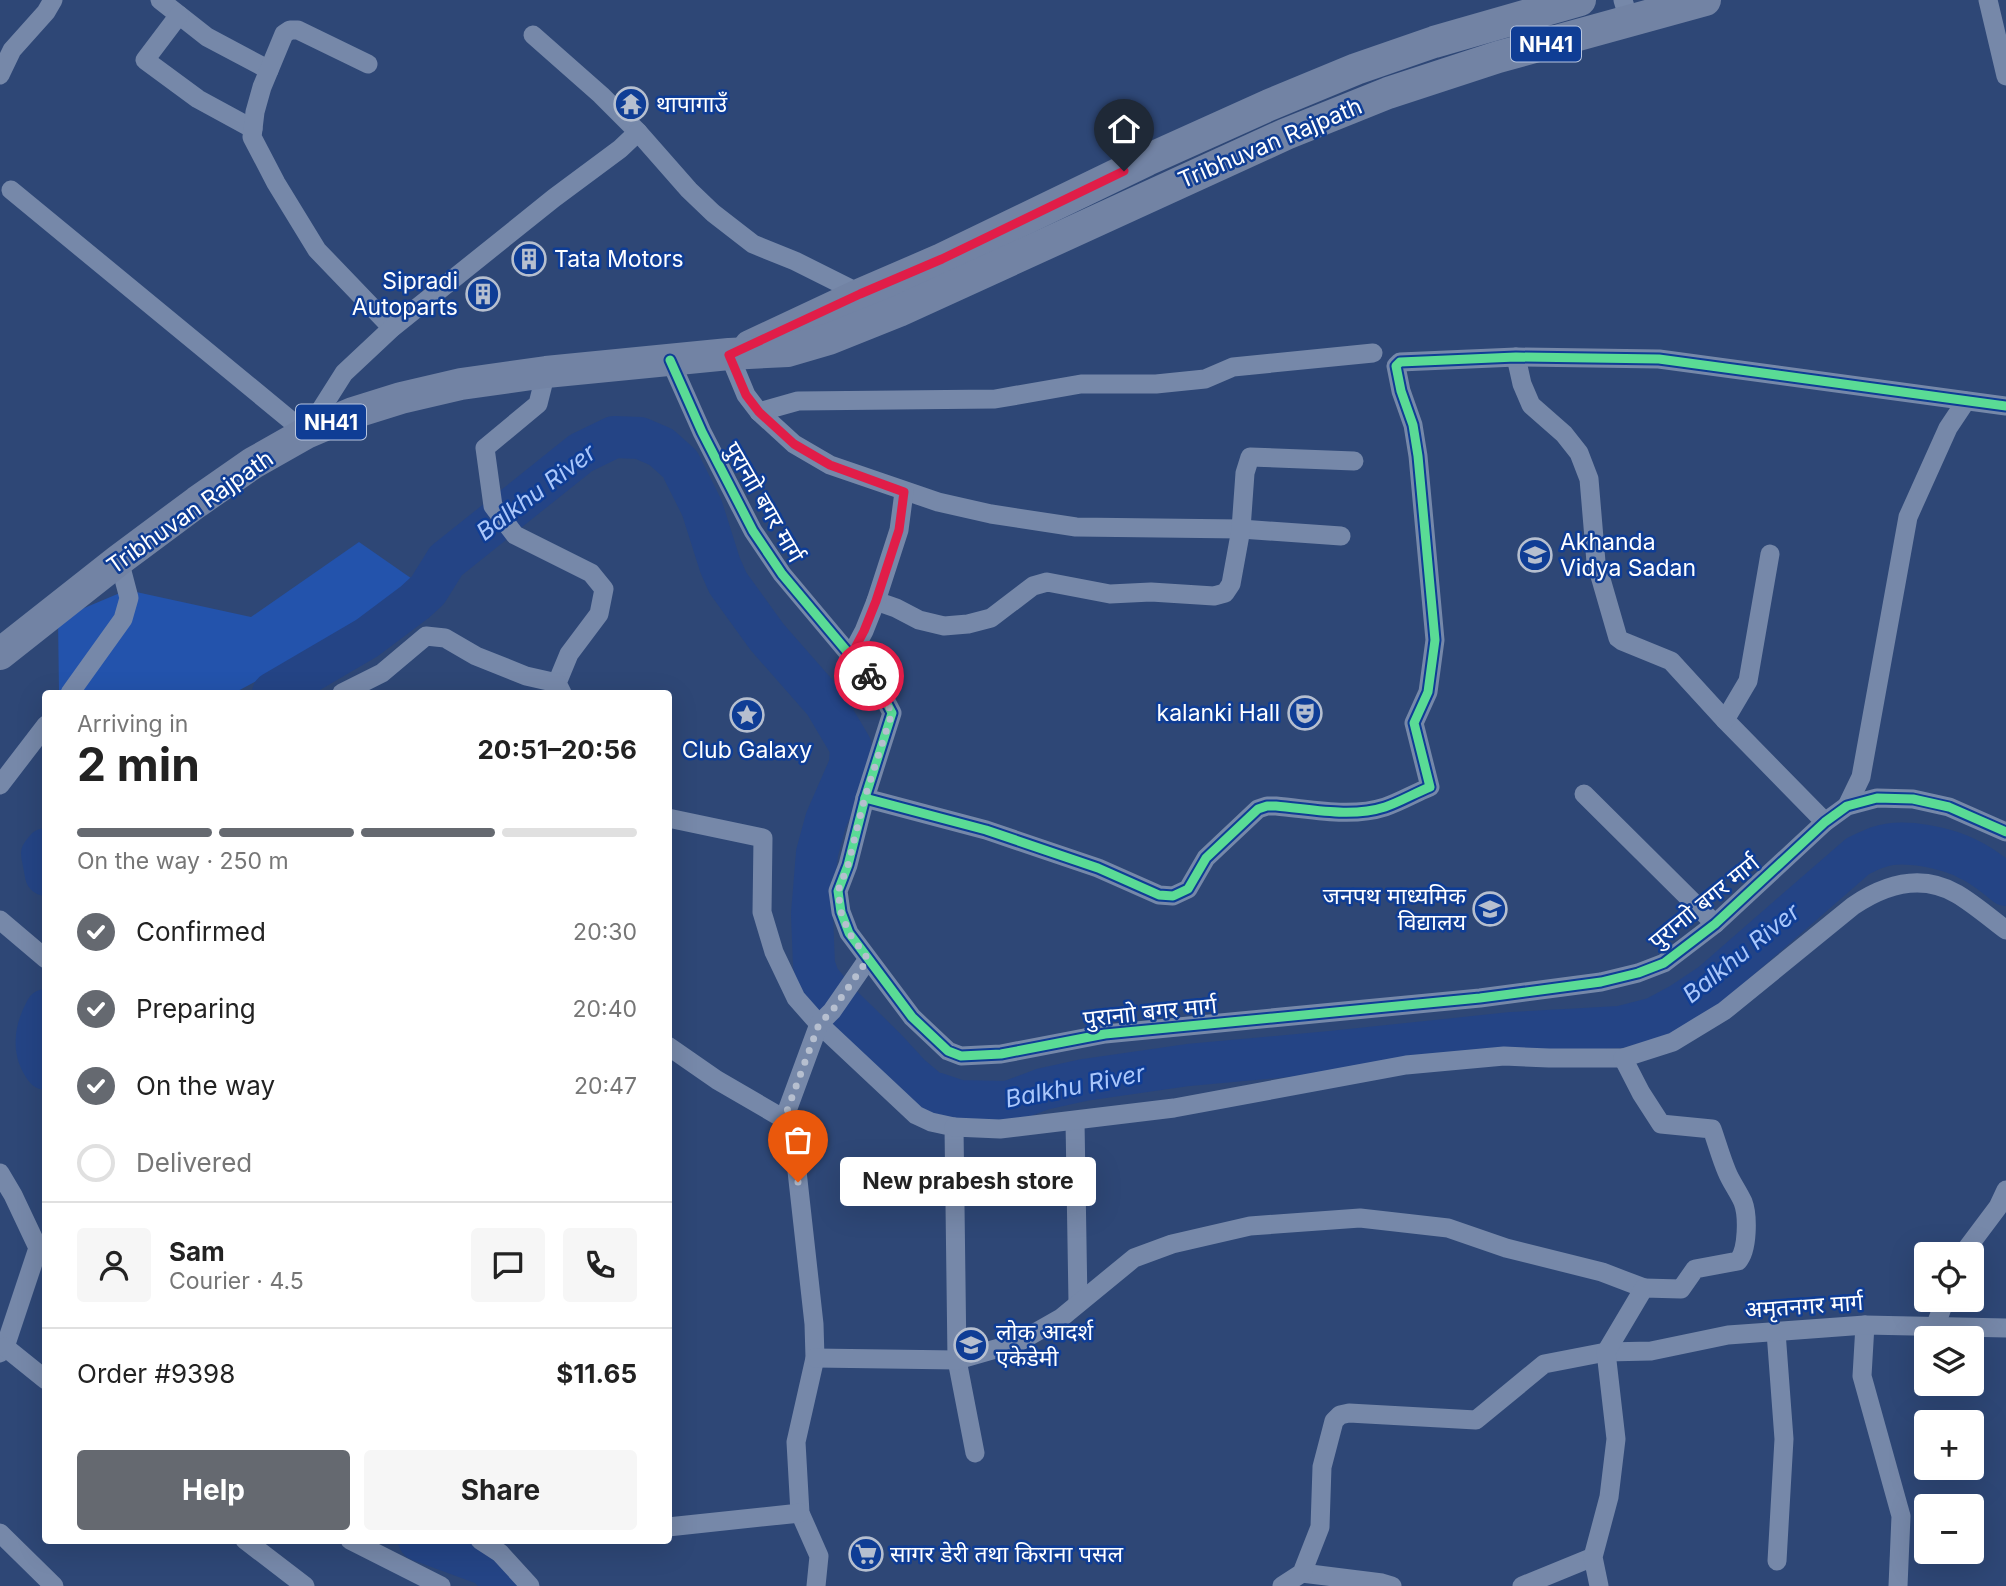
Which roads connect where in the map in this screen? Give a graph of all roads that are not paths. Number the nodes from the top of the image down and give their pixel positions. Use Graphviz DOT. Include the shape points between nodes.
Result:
graph roads {
  1 [pos="53,0"];
  2 [pos="160,0"];
  3 [pos="1580,0"];
  4 [pos="1705,0"];
  5 [pos="1988,0"];
  6 [pos="1626,10"];
  7 [pos="179,15"];
  8 [pos="533,35"];
  9 [pos="368,64"];
  10 [pos="269,70"];
  11 [pos="0,75"];
  12 [pos="2006,76"];
  13 [pos="253,129"];
  14 [pos="638,132"];
  15 [pos="10,190"];
  16 [pos="860,294"];
  17 [pos="392,328"];
  18 [pos="1373,353"];
  19 [pos="729,355"];
  20 [pos="1517,357"];
  21 [pos="670,360"];
  22 [pos="545,372"];
  23 [pos="1966,401"];
  24 [pos="2006,405"];
  25 [pos="759,412"];
  26 [pos="306,433"];
  27 [pos="1354,461"];
  28 [pos="904,492"];
  29 [pos="1241,529"];
  30 [pos="1341,536"];
  31 [pos="1770,554"];
  32 [pos="119,560"];
  33 [pos="876,601"];
  34 [pos="0,654"];
  35 [pos="853,657"];
  36 [pos="560,688"];
  37 [pos="72,690"];
  38 [pos="348,690"];
  39 [pos="1726,720"];
  40 [pos="42,730"];
  41 [pos="0,785"];
  42 [pos="1584,794"];
  43 [pos="865,797"];
  44 [pos="1847,806"];
  45 [pos="672,819"];
  46 [pos="1825,822"];
  47 [pos="2006,832"];
  48 [pos="0,920"];
  49 [pos="1715,924"];
  50 [pos="2006,930"];
  51 [pos="42,956"];
  52 [pos="864,964"];
  53 [pos="825,1018"];
  54 [pos="672,1049"];
  55 [pos="1623,1058"];
  56 [pos="784,1119"];
  57 [pos="1075,1121"];
  58 [pos="954,1127"];
  59 [pos="0,1173"];
  60 [pos="2006,1190"];
  61 [pos="1972,1242"];
  62 [pos="1644,1288"];
  63 [pos="1078,1303"];
  64 [pos="1866,1325"];
  65 [pos="1914,1326"];
  66 [pos="1984,1328"];
  67 [pos="2006,1328"];
  68 [pos="1776,1332"];
  69 [pos="2,1350"];
  70 [pos="1606,1352"];
  71 [pos="816,1359"];
  72 [pos="957,1360"];
  73 [pos="42,1377"];
  74 [pos="975,1453"];
  75 [pos="800,1513"];
  76 [pos="672,1527"];
  77 [pos="0,1533"];
  78 [pos="250,1544"];
  79 [pos="358,1544"];
  80 [pos="486,1544"];
  81 [pos="1593,1557"];
  82 [pos="1777,1560"];
  83 [pos="1302,1573"];
  84 [pos="54,1586"];
  85 [pos="305,1586"];
  86 [pos="442,1586"];
  87 [pos="530,1586"];
  88 [pos="817,1586"];
  89 [pos="1282,1586"];
  90 [pos="1392,1586"];
  91 [pos="1522,1586"];
  92 [pos="1599,1586"];
  93 [pos="1898,1586"];
  1 -- 11 [label="street" via="12,50"];
  2 -- 7 [label="street"];
  3 -- 16 [label="highway, Tribhuvan Rajpath / NH41" via="1356,69"];
  4 -- 6 [label="highway, Tribhuvan Rajpath / NH41"];
  5 -- 12 [label="street"];
  6 -- 19 [label="highway, Tribhuvan Rajpath / NH41" via="1388,93 1286,134 829,339 788,351"];
  7 -- 10 [label="street" via="207,37"];
  7 -- 13 [label="street" via="145,60 198,99"];
  8 -- 14 [label="street"];
  9 -- 10 [label="street" via="290,30"];
  10 -- 13 [label="street"];
  13 -- 17 [label="street" via="252,137 264,160 317,250"];
  14 -- 16 [label="street" via="689,190 753,244"];
  14 -- 17 [label="street"];
  15 -- 26 [label="street"];
  16 -- 19 [label="highway, Tribhuvan Rajpath / NH41"];
  17 -- 26 [label="street" via="344,373"];
  18 -- 25 [label="street" via="1233,367 1205,379 1156,384 1081,384 995,399 798,401"];
  19 -- 21 [label="highway, Tribhuvan Rajpath / NH41"];
  19 -- 25 [label="street" via="746,395"];
  20 -- 23 [label="street" via="1659,359"];
  20 -- 39 [label="street" via="1531,405 1564,433 1579,453 1589,480 1596,562 1618,638 1671,661"];
  20 -- 43 [label="street" via="1400,362 1396,366 1418,456 1435,640 1428,692 1414,723 1430,787 1362,811 1258,809 1206,858 1188,889 1173,896 1159,895 1098,868 986,830"];
  21 -- 22 [label="highway, Tribhuvan Rajpath / NH41"];
  21 -- 35 [label="street, पुरानाो बगर मार्ग" via="753,531 782,574"];
  22 -- 26 [label="highway, Tribhuvan Rajpath / NH41" via="401,398"];
  22 -- 36 [label="street" via="538,404 485,447 493,506 515,535 591,573 604,589 598,614 569,654"];
  23 -- 24 [label="street"];
  23 -- 44 [label="street" via="1948,428 1908,517 1861,777"];
  25 -- 28 [label="street" via="794,444 830,465"];
  26 -- 32 [label="highway, Tribhuvan Rajpath / NH41" via="253,463"];
  27 -- 29 [label="street" via="1250,457"];
  28 -- 29 [label="street" via="991,514 1076,527"];
  28 -- 33 [label="street" via="899,530"];
  29 -- 30 [label="street"];
  29 -- 33 [label="street" via="1231,584 1225,593 1214,596 1110,594 1047,582 1033,586 991,618 944,626"];
  31 -- 39 [label="street" via="1748,681"];
  32 -- 34 [label="highway, Tribhuvan Rajpath / NH41"];
  32 -- 37 [label="street" via="129,598 123,619"];
  33 -- 35 [label="street"];
  35 -- 43 [label="street, पुरानाो बगर मार्ग" via="892,713"];
  36 -- 38 [label="street" via="476,656 445,638 426,636 382,673"];
  39 -- 46 [label="street"];
  40 -- 41 [label="street"];
  42 -- 49 [label="street"];
  43 -- 52 [label="street, पुरानाो बगर मार्ग" via="838,891 841,912"];
  44 -- 46 [label="street, पुरानाो बगर मार्ग"];
  44 -- 47 [label="street, पुरानाो बगर मार्ग" via="1877,797 1913,799 1949,807"];
  45 -- 53 [label="street" via="763,838 762,912 774,952 796,998"];
  46 -- 49 [label="street, पुरानाो बगर मार्ग"];
  48 -- 51 [label="street"];
  49 -- 52 [label="street, पुरानाो बगर मार्ग" via="1664,963 1601,982 1105,1034 976,1056 961,1056 934,1040"];
  50 -- 55 [label="street" via="1940,886 1920,882 1873,892 1724,1011 1674,1042"];
  52 -- 53 [label="street"];
  53 -- 56 [label="street"];
  53 -- 58 [label="street" via="916,1115"];
  54 -- 56 [label="street"];
  55 -- 57 [label="street" via="1504,1056 1406,1065 1174,1108"];
  55 -- 62 [label="street" via="1661,1124 1712,1129 1745,1210 1745,1248 1738,1261 1695,1269 1681,1289"];
  56 -- 71 [label="street" via="793,1135"];
  57 -- 58 [label="street" via="1000,1129"];
  57 -- 63 [label="street"];
  58 -- 72 [label="street"];
  59 -- 69 [label="street" via="37,1248"];
  60 -- 61 [label="street"];
  62 -- 63 [label="street" via="1448,1228 1360,1217 1250,1227 1172,1244 1134,1258"];
  62 -- 70 [label="street"];
  63 -- 72 [label="street" via="1017,1343"];
  64 -- 65 [label="street, अमृतनगर मार्ग"];
  64 -- 68 [label="street, अमृतनगर मार्ग"];
  64 -- 93 [label="street" via="1862,1376 1901,1516"];
  66 -- 67 [label="street, अमृतनगर मार्ग"];
  68 -- 70 [label="street, अमृतनगर मार्ग" via="1727,1335 1651,1352"];
  68 -- 82 [label="street" via="1784,1439"];
  69 -- 73 [label="street"];
  70 -- 81 [label="street" via="1616,1439 1609,1497"];
  70 -- 83 [label="street, अमृतनगर मार्ग" via="1544,1364 1476,1420 1340,1415 1334,1421 1322,1467 1320,1527"];
  71 -- 72 [label="street"];
  71 -- 75 [label="street" via="796,1442"];
  72 -- 74 [label="street"];
  75 -- 76 [label="street"];
  75 -- 88 [label="street" via="819,1556"];
  77 -- 84 [label="street"];
  78 -- 85 [label="street"];
  79 -- 86 [label="street"];
  80 -- 87 [label="street"];
  81 -- 91 [label="street"];
  81 -- 92 [label="street"];
  83 -- 89 [label="street"];
  83 -- 90 [label="street"];
}
